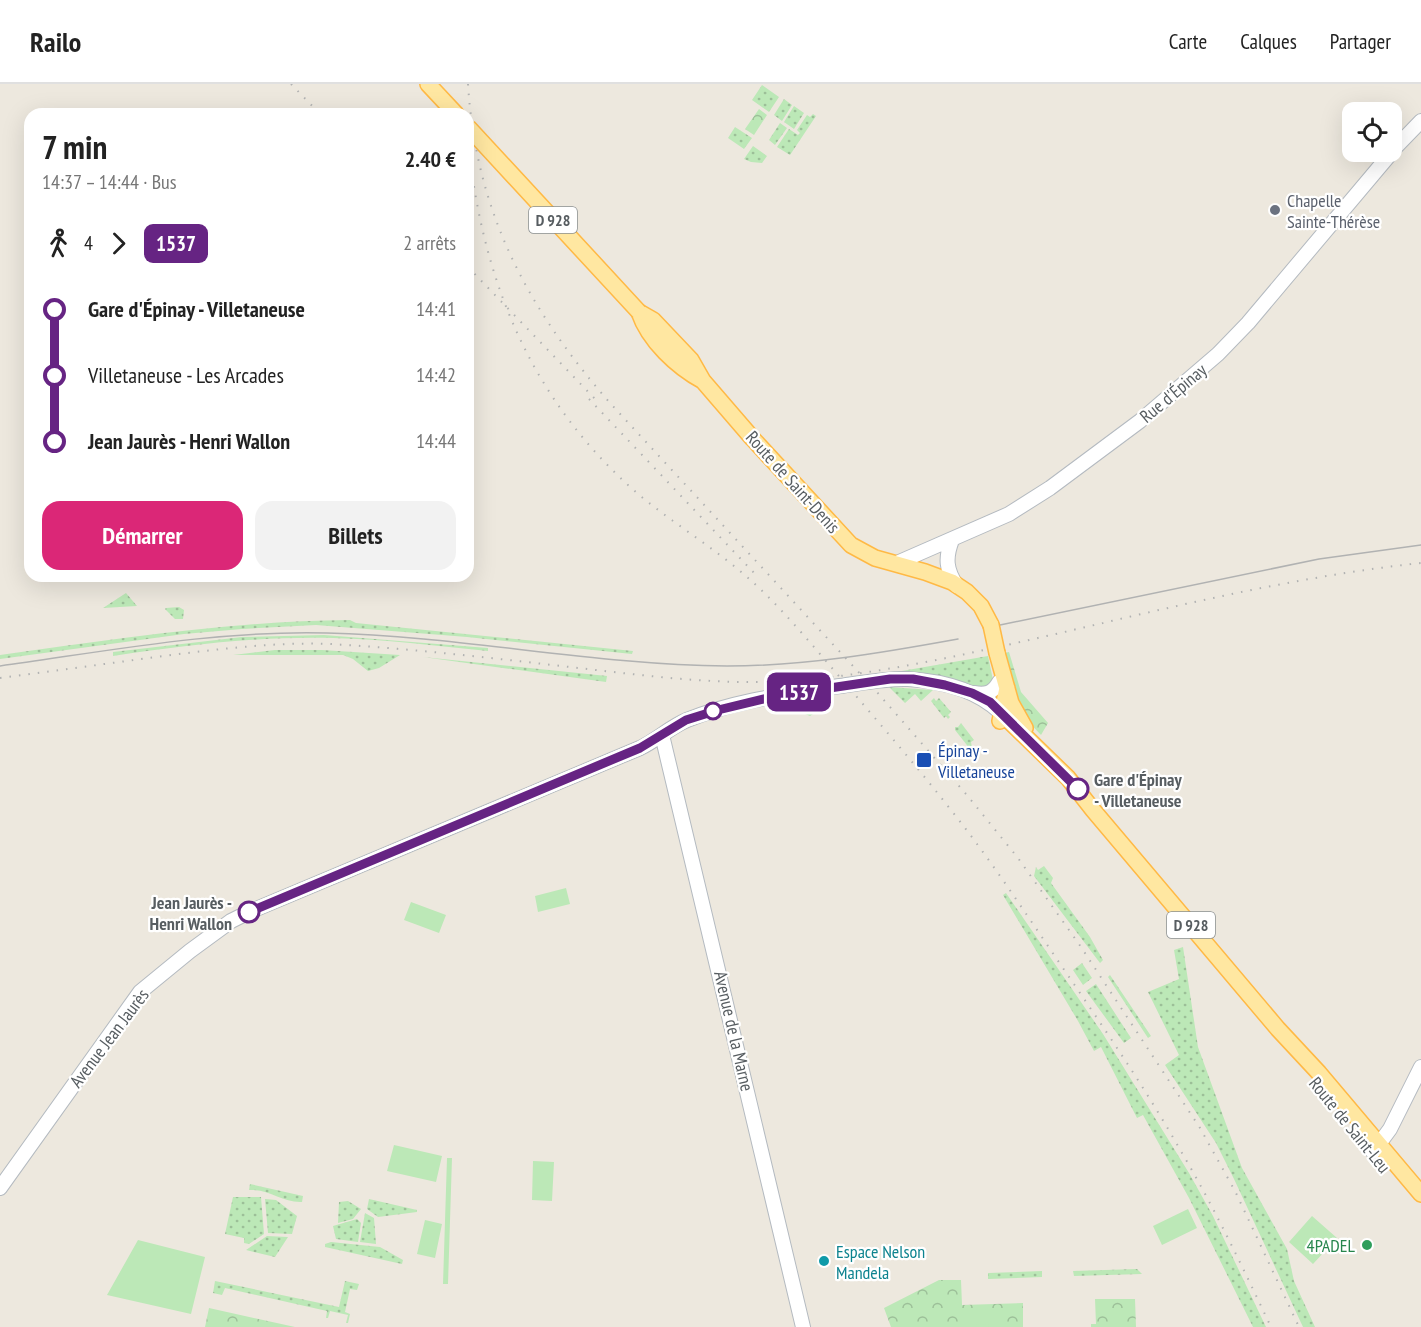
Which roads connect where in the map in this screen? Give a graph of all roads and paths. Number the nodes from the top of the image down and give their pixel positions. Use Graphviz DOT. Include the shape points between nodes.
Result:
graph roads {
  1 [pos="428,84"];
  2 [pos="450,108"];
  3 [pos="1421,121"];
  4 [pos="474,133"];
  5 [pos="1402,141"];
  6 [pos="1383,162"];
  7 [pos="952,540"];
  8 [pos="897,564"];
  9 [pos="957,586"];
  10 [pos="1002,680"];
  11 [pos="953,687"];
  12 [pos="972,693"];
  13 [pos="998,714"];
  14 [pos="662,735"];
  15 [pos="1040,751"];
  16 [pos="1093,810"];
  17 [pos="1421,1067"];
  18 [pos="1376,1149"];
  19 [pos="0,1188"];
  20 [pos="1421,1194"];
  21 [pos="1421,1204"];
  22 [pos="803,1327"];
  1 -- 2 [label="main road"];
  3 -- 5 [label="street, Rue d'Épinay"];
  4 -- 8 [label="main road, Route de Saint-Denis / D 928, bridge" via="639,312 653,320 691,360 703,381 753,439 851,544 875,558"];
  6 -- 7 [label="street, Rue d'Épinay" via="1218,354 1140,421 1050,488 1009,514"];
  7 -- 8 [label="street, Rue d'Épinay"];
  7 -- 9 [label="street" via="946,557"];
  8 -- 9 [label="main road, D 928"];
  9 -- 10 [label="main road, D 928, bridge" via="981,606 991,625"];
  10 -- 12 [label="street" via="987,694"];
  10 -- 13 [label="main road, D 928"];
  10 -- 15 [label="main road" via="1016,714"];
  11 -- 12 [label="street, Avenue Jean Jaurès"];
  11 -- 13 [label="street, Avenue Jean Jaurès"];
  11 -- 14 [label="street, Avenue Jean Jaurès" via="890,679 776,696 697,716"];
  12 -- 13 [label="street, Avenue Jean Jaurès"];
  13 -- 15 [label="main road, Route de Saint-Leu / D 928"];
  13 -- 16 [label="main road, Route de Saint-Leu / D 928" via="1047,771"];
  14 -- 19 [label="street, Avenue Jean Jaurès" via="640,748 231,921 138,995"];
  14 -- 22 [label="street, Avenue de la Marne"];
  15 -- 16 [label="main road, Route de Saint-Leu / D 928"];
  16 -- 18 [label="main road, Route de Saint-Leu / D 928"];
  17 -- 18 [label="street" via="1394,1123"];
  18 -- 20 [label="main road, Route de Saint-Leu / D 928"];
  18 -- 21 [label="main road, Route de Saint-Leu / D 928" via="1397,1181"];
}
